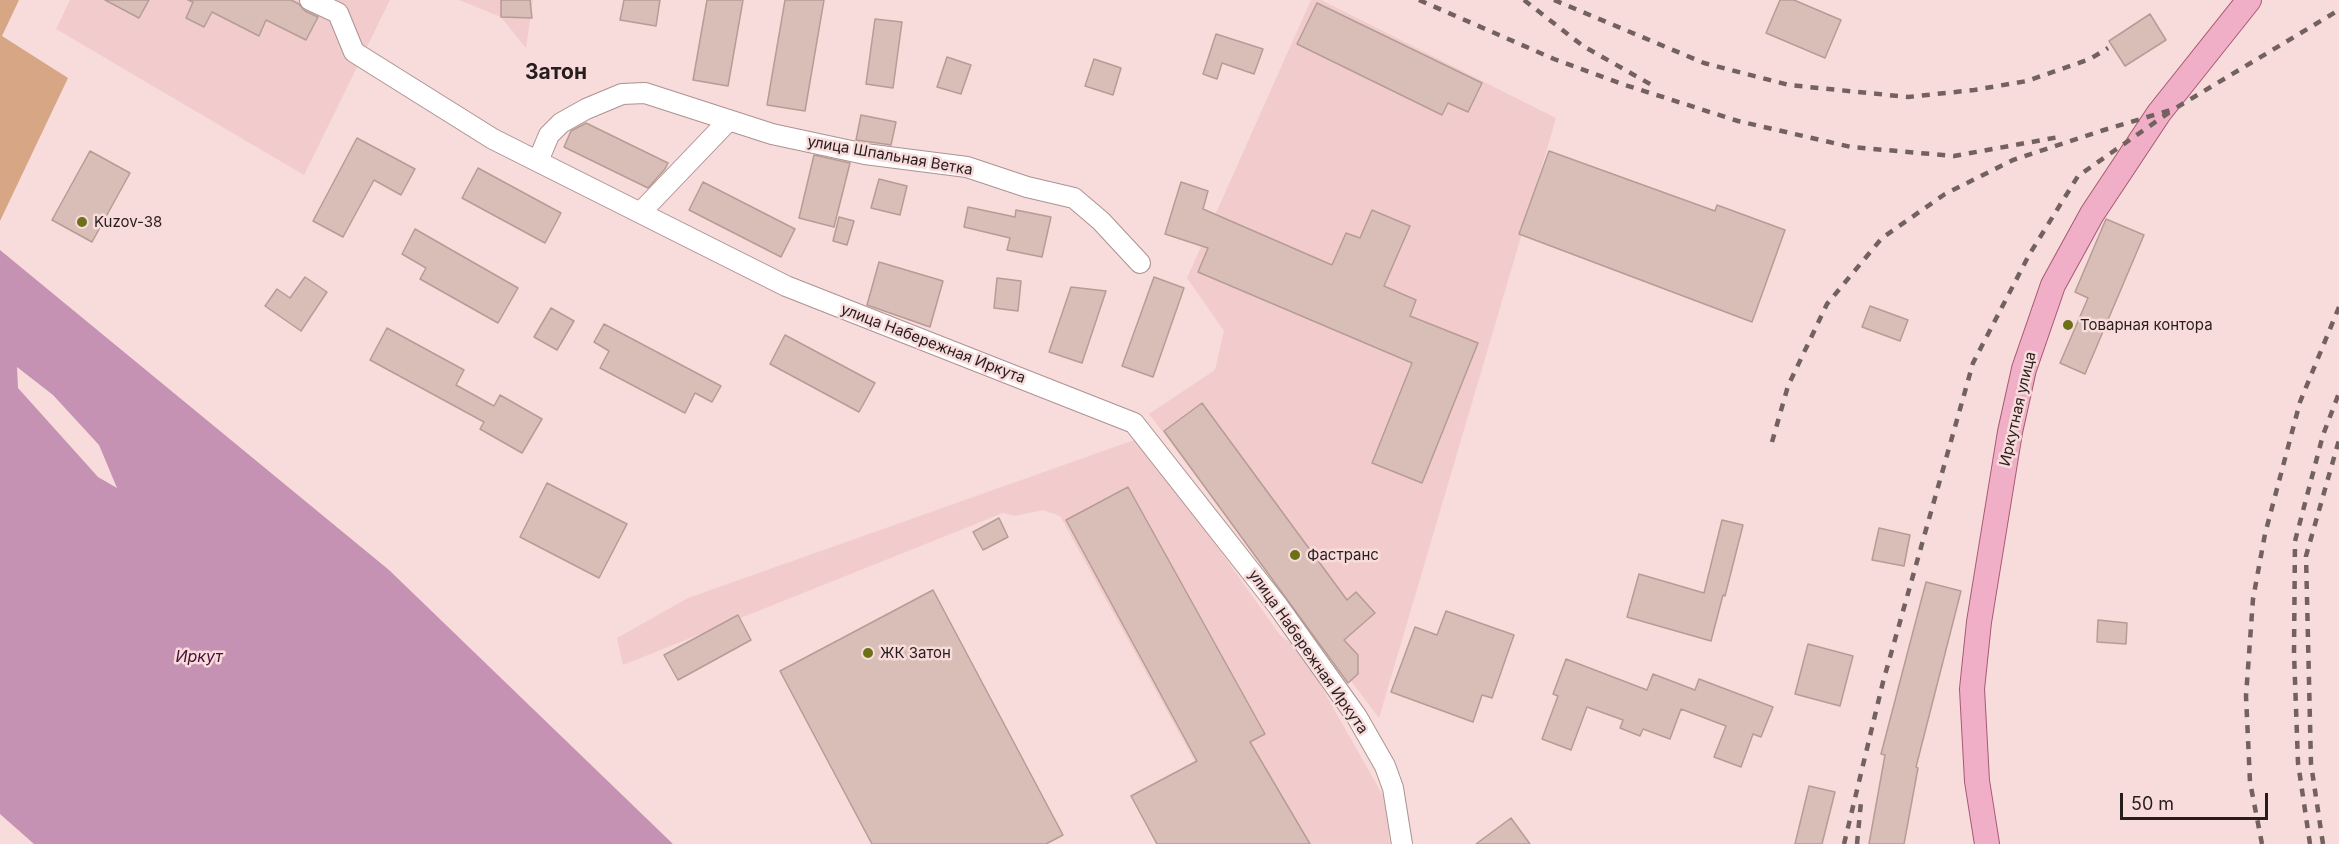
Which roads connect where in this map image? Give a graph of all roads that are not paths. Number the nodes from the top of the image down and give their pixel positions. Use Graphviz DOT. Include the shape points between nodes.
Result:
graph roads {
  1 [pos="310,0"];
  2 [pos="2249,0"];
  3 [pos="729,120"];
  4 [pos="538,161"];
  5 [pos="641,212"];
  6 [pos="1140,263"];
  7 [pos="1402,844"];
  8 [pos="1987,844"];
  1 -- 4 [label="street, улица Набережная Иркута" via="338,13 354,52 493,139"];
  2 -- 8 [label="main road, Иркутная улица" via="2159,113 2092,214 2053,285 2024,369 1984,589 1972,689 1977,781"];
  3 -- 4 [label="street, улица Шпальная Ветка" via="645,93 622,94 561,123 549,135"];
  3 -- 5 [label="street"];
  3 -- 6 [label="street, улица Шпальная Ветка" via="772,134 865,154 967,167 1074,198"];
  4 -- 5 [label="street, улица Набережная Иркута"];
  5 -- 7 [label="street, улица Набережная Иркута" via="786,286 1134,423 1278,606 1357,717 1394,788"];
}
